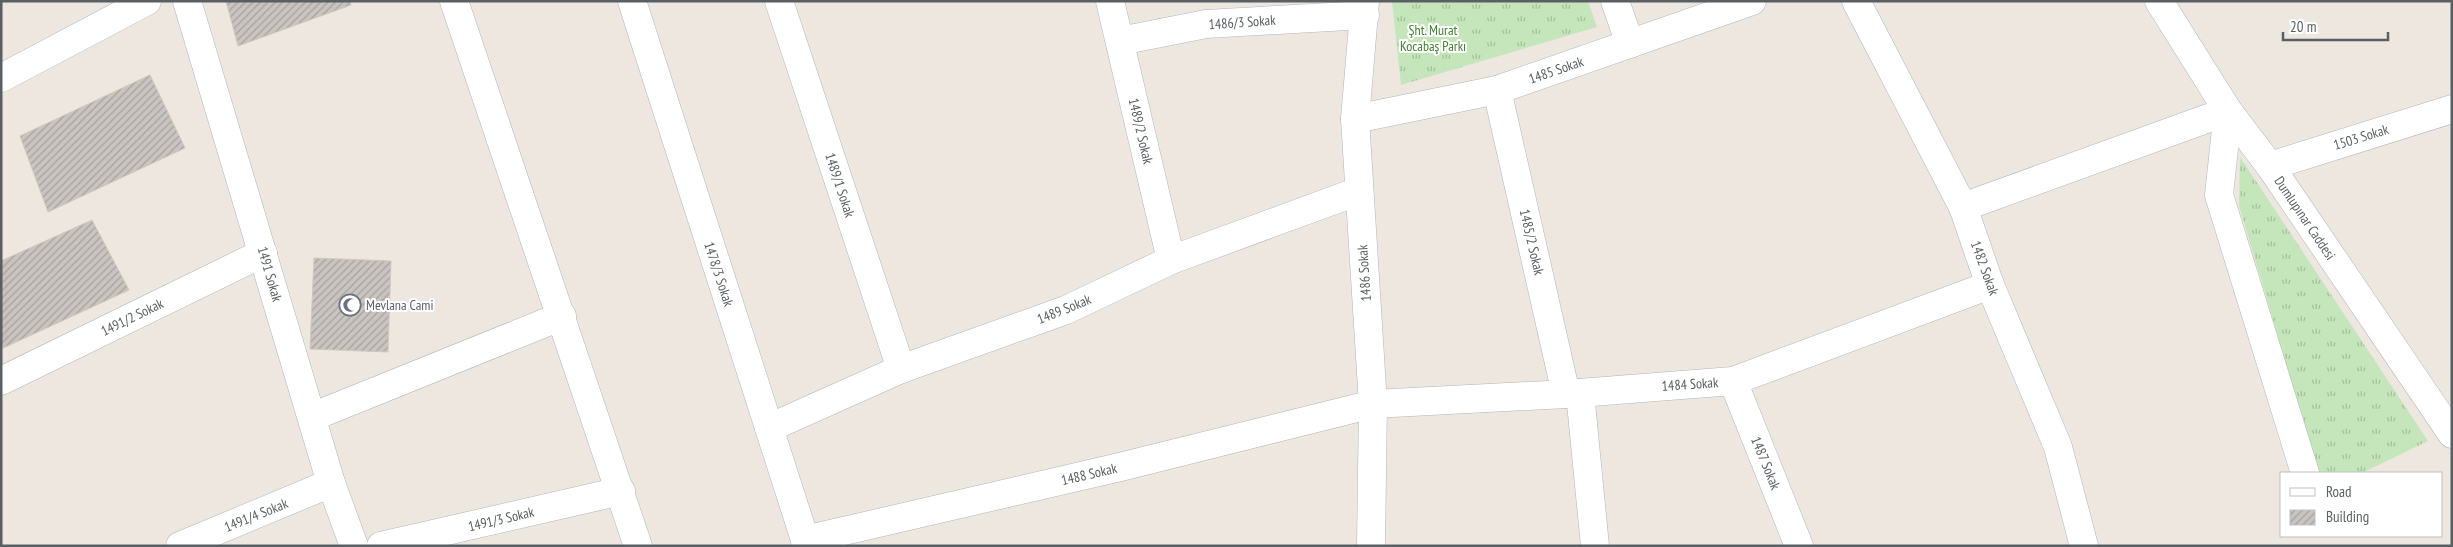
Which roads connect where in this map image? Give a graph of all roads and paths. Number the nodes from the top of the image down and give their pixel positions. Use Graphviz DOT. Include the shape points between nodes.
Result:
graph roads {
  1 [pos="147,1"];
  2 [pos="187,1"];
  3 [pos="454,1"];
  4 [pos="632,1"];
  5 [pos="779,1"];
  6 [pos="1110,1"];
  7 [pos="1615,1"];
  8 [pos="1752,1"];
  9 [pos="1856,1"];
  10 [pos="2160,1"];
  11 [pos="1365,8"];
  12 [pos="1120,42"];
  13 [pos="1630,44"];
  14 [pos="1,78"];
  15 [pos="1497,90"];
  16 [pos="2452,109"];
  17 [pos="2228,111"];
  18 [pos="1355,119"];
  19 [pos="2270,166"];
  20 [pos="1359,191"];
  21 [pos="1963,208"];
  22 [pos="263,253"];
  23 [pos="1171,260"];
  24 [pos="1990,285"];
  25 [pos="562,316"];
  26 [pos="901,369"];
  27 [pos="1,381"];
  28 [pos="1733,381"];
  29 [pos="1573,394"];
  30 [pos="1373,404"];
  31 [pos="312,417"];
  32 [pos="769,428"];
  33 [pos="2452,434"];
  34 [pos="2305,472"];
  35 [pos="331,483"];
  36 [pos="621,491"];
  37 [pos="806,543"];
  38 [pos="180,546"];
  39 [pos="354,546"];
  40 [pos="381,546"];
  41 [pos="638,546"];
  42 [pos="1371,546"];
  43 [pos="1595,546"];
  44 [pos="1799,546"];
  45 [pos="2084,546"];
  1 -- 14 [label="street"];
  2 -- 22 [label="street, 1491 Sokak"];
  3 -- 25 [label="street"];
  4 -- 32 [label="street, 1478/3 Sokak"];
  5 -- 26 [label="street, 1489/1 Sokak"];
  6 -- 12 [label="street, 1489/2 Sokak"];
  7 -- 13 [label="street"];
  8 -- 13 [label="street, 1485 Sokak"];
  9 -- 21 [label="street, 1482 Sokak"];
  10 -- 17 [label="street, Dumlupınar Caddesi"];
  11 -- 12 [label="street, 1486/3 Sokak" via="1206,24"];
  11 -- 18 [label="street, 1486 Sokak"];
  12 -- 23 [label="street, 1489/2 Sokak"];
  13 -- 15 [label="street, 1485 Sokak"];
  15 -- 18 [label="street, 1485 Sokak"];
  15 -- 29 [label="street, 1485/2 Sokak"];
  16 -- 19 [label="street, 1503 Sokak"];
  17 -- 19 [label="street, Dumlupınar Caddesi"];
  17 -- 21 [label="street"];
  17 -- 34 [label="street" via="2219,195"];
  18 -- 20 [label="street, 1486 Sokak"];
  19 -- 33 [label="street, Dumlupınar Caddesi"];
  20 -- 23 [label="street, 1489 Sokak"];
  20 -- 30 [label="street, 1486 Sokak"];
  21 -- 24 [label="street, 1482 Sokak"];
  22 -- 27 [label="street, 1491/2 Sokak"];
  22 -- 31 [label="street, 1491 Sokak"];
  23 -- 26 [label="street, 1489 Sokak" via="1066,310"];
  24 -- 28 [label="street, 1484 Sokak"];
  24 -- 45 [label="street, 1482 Sokak" via="2058,446"];
  25 -- 31 [label="street"];
  25 -- 36 [label="street"];
  26 -- 32 [label="street, 1489 Sokak"];
  28 -- 29 [label="street, 1484 Sokak"];
  28 -- 44 [label="street, 1487 Sokak"];
  29 -- 30 [label="street, 1484 Sokak"];
  29 -- 43 [label="street, 1485/2 Sokak"];
  30 -- 37 [label="street, 1488 Sokak"];
  30 -- 42 [label="street, 1486 Sokak"];
  31 -- 35 [label="street, 1491 Sokak"];
  32 -- 37 [label="street, 1478/3 Sokak"];
  35 -- 38 [label="street, 1491/4 Sokak"];
  35 -- 39 [label="street, 1491 Sokak"];
  36 -- 40 [label="street, 1491/3 Sokak"];
  36 -- 41 [label="street"];
}
